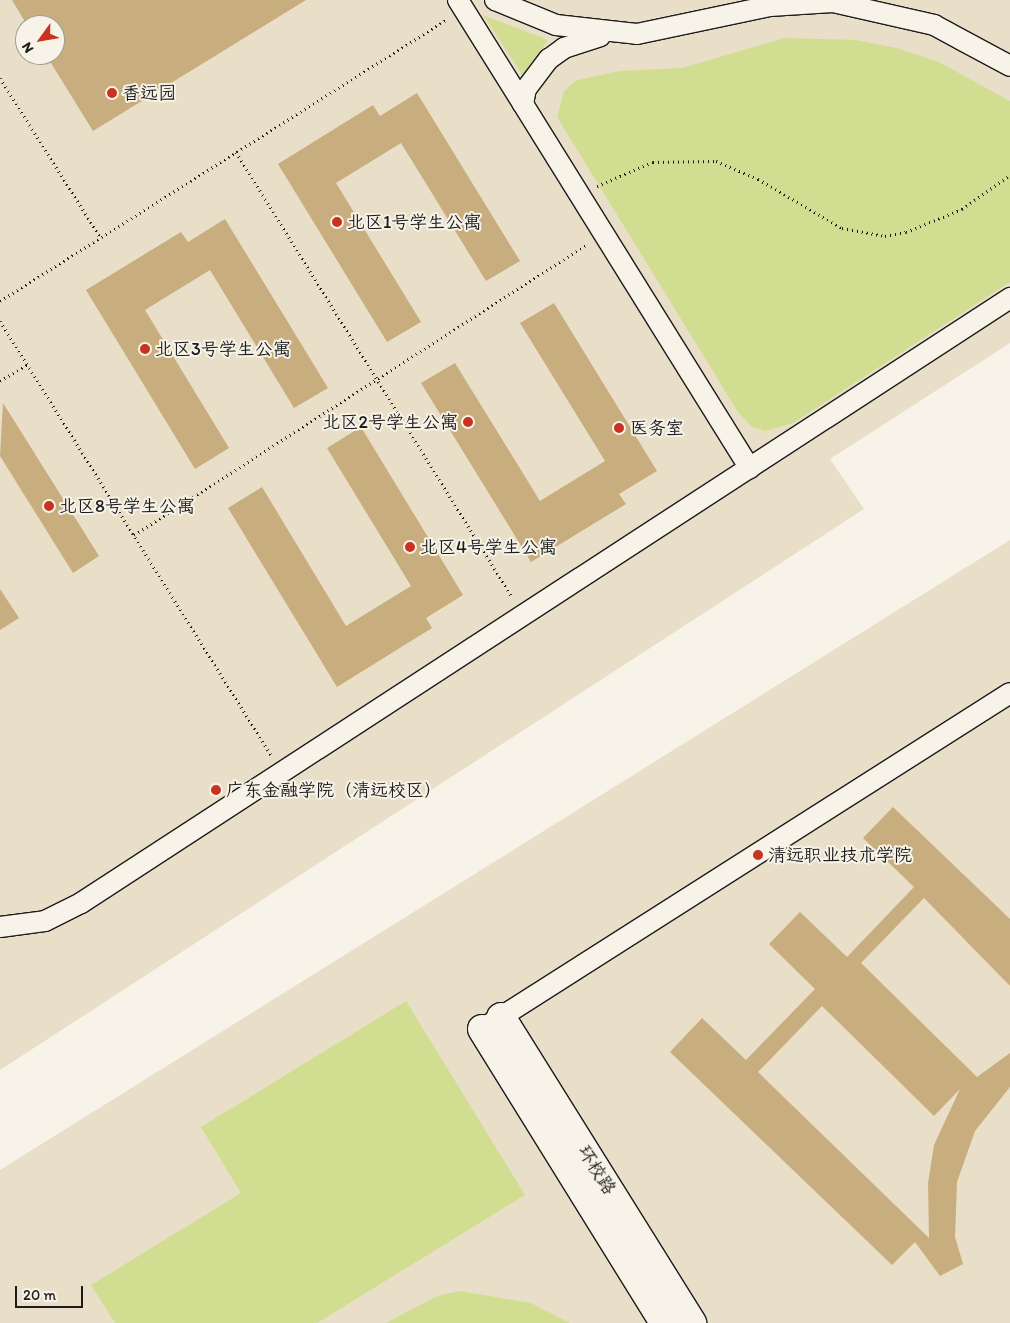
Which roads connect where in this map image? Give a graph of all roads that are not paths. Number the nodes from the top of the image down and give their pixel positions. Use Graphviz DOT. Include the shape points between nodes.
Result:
graph roads {
  1 [pos="496,0"];
  2 [pos="461,4"];
  3 [pos="613,34"];
  4 [pos="1010,66"];
  5 [pos="523,104"];
  6 [pos="1010,298"];
  7 [pos="750,468"];
  8 [pos="1010,693"];
  9 [pos="0,927"];
  10 [pos="491,1023"];
  11 [pos="664,1323"];
  12 [pos="692,1323"];
  1 -- 3 [label="street" via="556,25"];
  2 -- 5 [label="street"];
  3 -- 4 [label="street" via="660,32 793,2 833,2 934,25"];
  3 -- 5 [label="street" via="582,40 549,59 526,89"];
  5 -- 7 [label="street"];
  6 -- 7 [label="street"];
  7 -- 9 [label="street" via="61,914 30,926"];
  8 -- 10 [label="street"];
  10 -- 11 [label="street, 环校路"];
  10 -- 12 [label="street, 环校路"];
}
